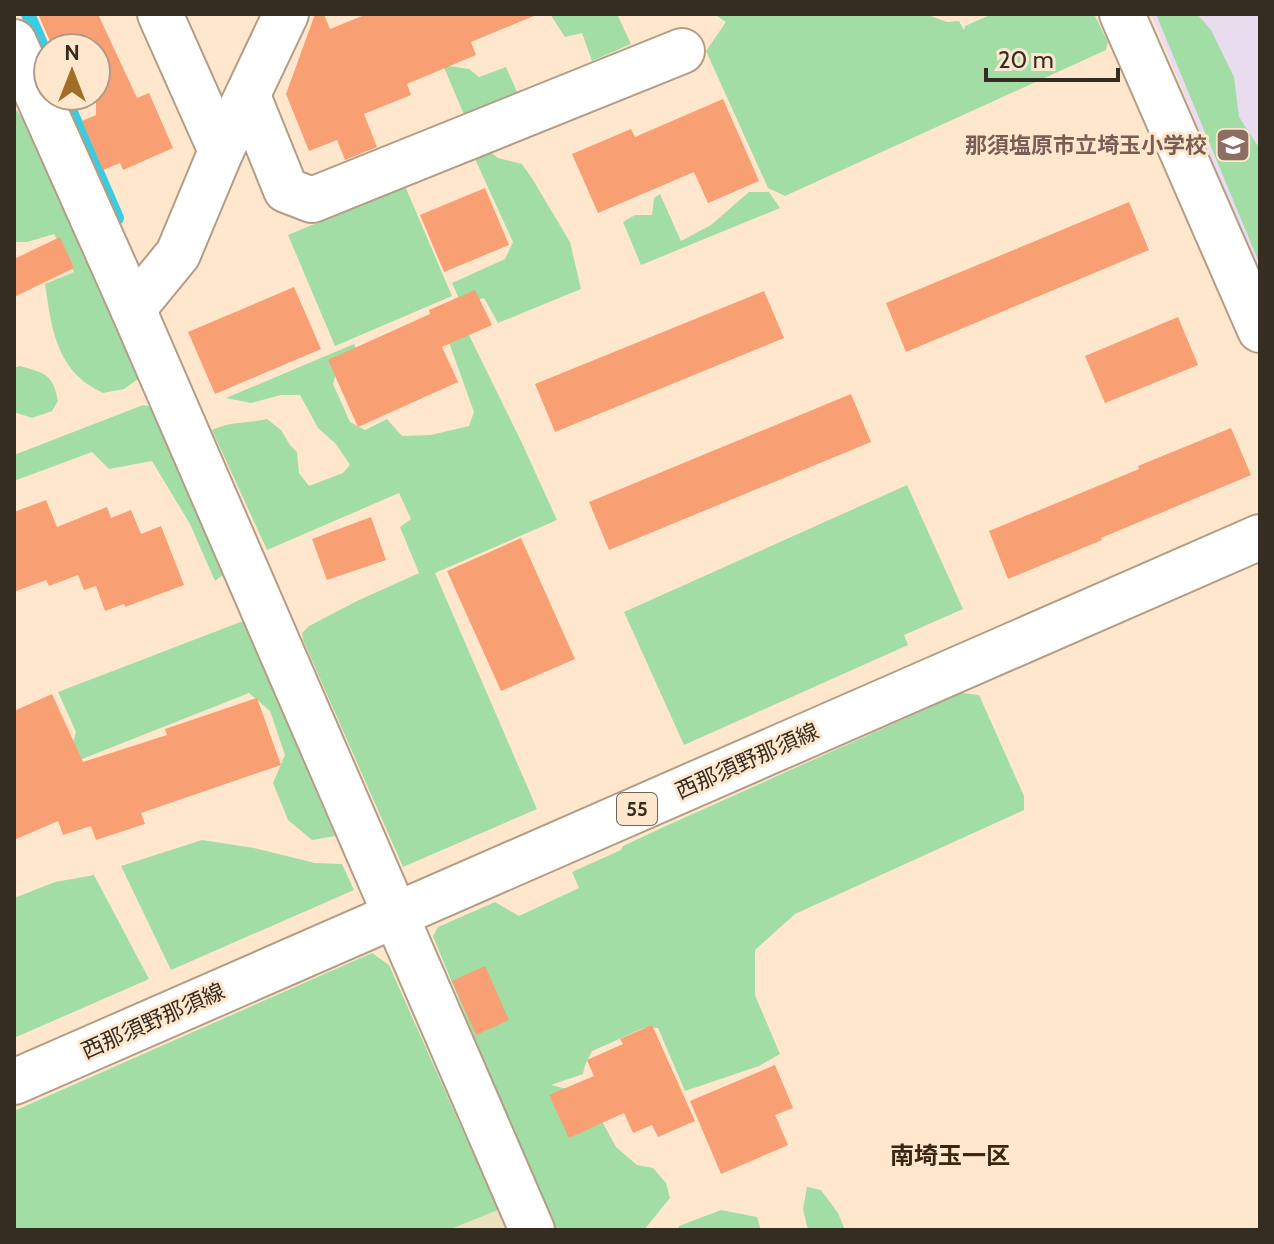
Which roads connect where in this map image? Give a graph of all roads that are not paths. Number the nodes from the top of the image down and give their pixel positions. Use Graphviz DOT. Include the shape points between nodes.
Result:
graph roads {
  1 [pos="160,14"];
  2 [pos="286,14"];
  3 [pos="1122,14"];
  4 [pos="14,42"];
  5 [pos="682,51"];
  6 [pos="248,96"];
  7 [pos="221,151"];
  8 [pos="133,309"];
  9 [pos="1260,330"];
  10 [pos="1260,537"];
  11 [pos="395,915"];
  12 [pos="14,1082"];
  13 [pos="532,1230"];
  1 -- 7 [label="street"];
  2 -- 6 [label="street"];
  3 -- 9 [label="street"];
  4 -- 8 [label="street"];
  5 -- 6 [label="street" via="312,200 286,190"];
  6 -- 7 [label="street"];
  7 -- 8 [label="street" via="178,254"];
  8 -- 11 [label="street"];
  10 -- 11 [label="street, 西那須野那須線 / 55"];
  11 -- 12 [label="street, 西那須野那須線 / 55"];
  11 -- 13 [label="street"];
}
